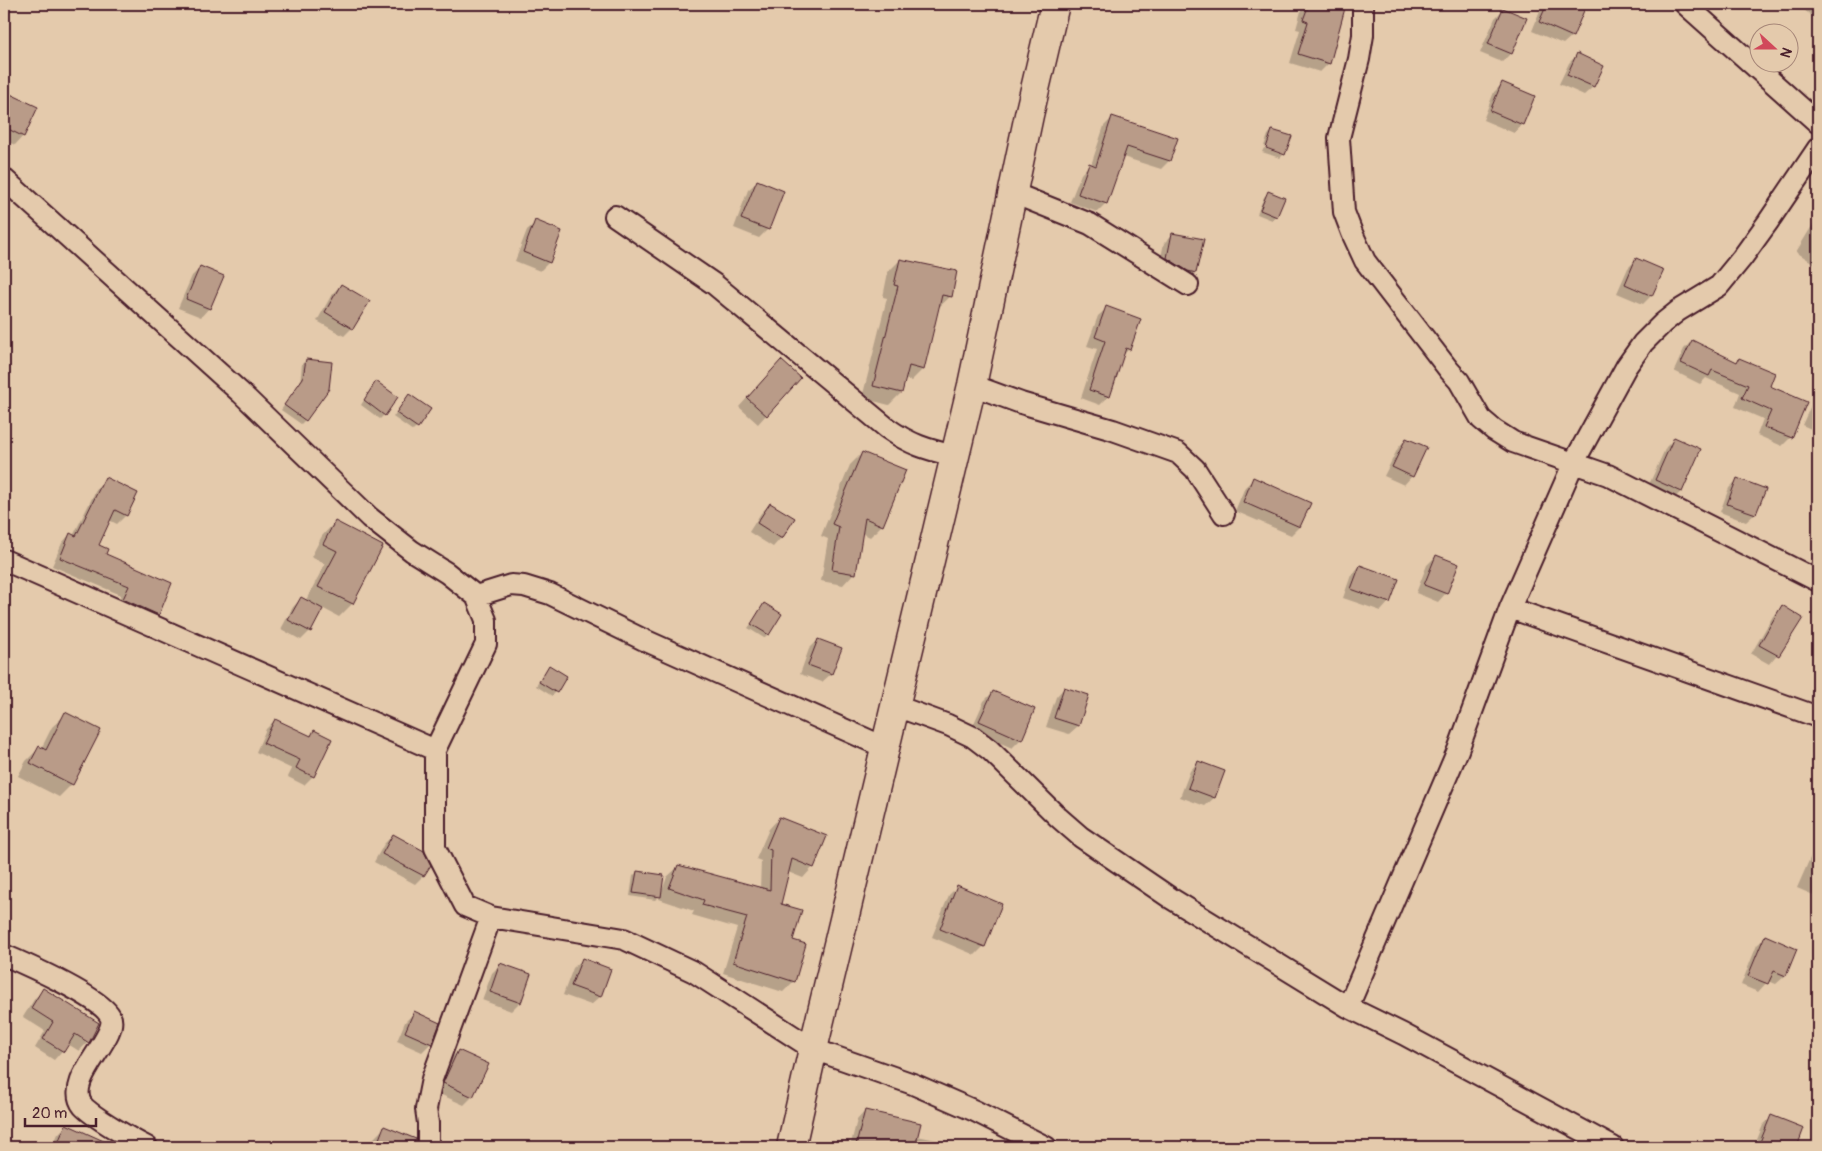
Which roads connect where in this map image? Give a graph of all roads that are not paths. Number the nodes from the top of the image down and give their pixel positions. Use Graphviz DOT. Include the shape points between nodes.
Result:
graph roads {
  1 [pos="1055,4"];
  2 [pos="1363,4"];
  3 [pos="1685,4"];
  4 [pos="1818,123"];
  5 [pos="1818,148"];
  6 [pos="4,179"];
  7 [pos="1013,193"];
  8 [pos="615,216"];
  9 [pos="1188,285"];
  10 [pos="972,385"];
  11 [pos="954,456"];
  12 [pos="1574,462"];
  13 [pos="1224,514"];
  14 [pos="4,560"];
  15 [pos="1818,581"];
  16 [pos="476,596"];
  17 [pos="1510,608"];
  18 [pos="896,706"];
  19 [pos="1818,717"];
  20 [pos="886,748"];
  21 [pos="435,750"];
  22 [pos="491,916"];
  23 [pos="4,955"];
  24 [pos="1348,1007"];
  25 [pos="813,1049"];
  26 [pos="148,1147"];
  27 [pos="428,1147"];
  28 [pos="791,1147"];
  29 [pos="1046,1147"];
  30 [pos="1613,1147"];
  1 -- 7 [label="street"];
  2 -- 12 [label="street" via="1359,59 1338,138 1344,212 1352,233 1365,261 1459,381 1481,419 1513,442"];
  3 -- 4 [label="street"];
  5 -- 12 [label="street" via="1720,286 1678,311 1643,343 1626,367"];
  6 -- 16 [label="street" via="241,393 370,518"];
  7 -- 9 [label="street" via="1090,224"];
  7 -- 10 [label="street"];
  8 -- 11 [label="street" via="714,284 905,441"];
  10 -- 11 [label="street"];
  10 -- 13 [label="street" via="1178,453 1195,469"];
  11 -- 18 [label="street"];
  12 -- 15 [label="street" via="1608,475"];
  12 -- 17 [label="street"];
  14 -- 21 [label="street"];
  16 -- 20 [label="street" via="511,585 550,594 642,639"];
  16 -- 21 [label="street" via="486,620 486,644"];
  17 -- 19 [label="street"];
  17 -- 24 [label="street" via="1458,750"];
  18 -- 20 [label="street"];
  18 -- 24 [label="street" via="948,724 973,737 1081,836 1172,899"];
  20 -- 25 [label="street"];
  21 -- 22 [label="street" via="435,848 465,906"];
  22 -- 25 [label="street" via="624,939 694,972"];
  22 -- 27 [label="street" via="432,1079 426,1110"];
  23 -- 26 [label="street" via="69,986 102,1007 110,1016 112,1026 85,1072 79,1085 79,1095 83,1105 96,1115"];
  24 -- 30 [label="street"];
  25 -- 28 [label="street"];
  25 -- 29 [label="street" via="913,1084"];
}
